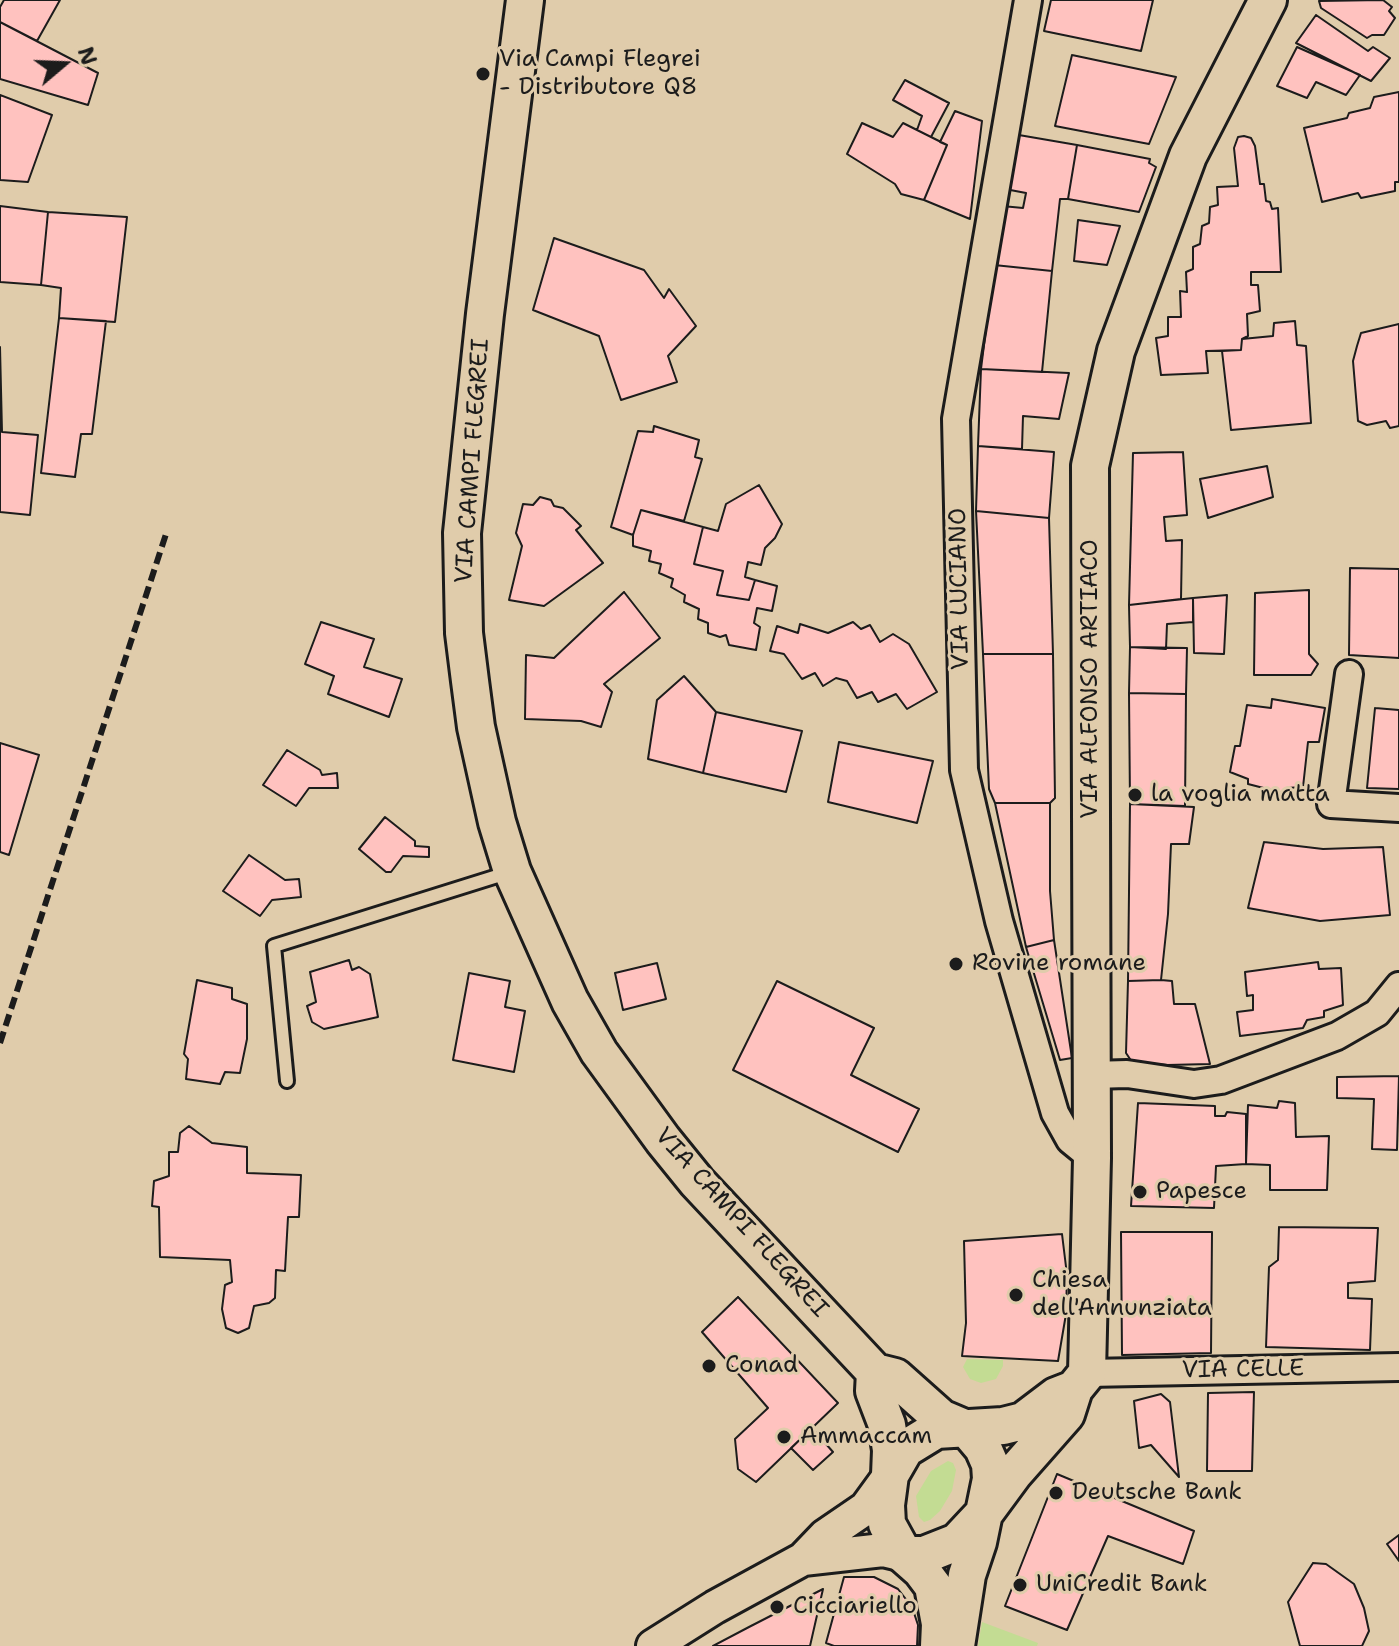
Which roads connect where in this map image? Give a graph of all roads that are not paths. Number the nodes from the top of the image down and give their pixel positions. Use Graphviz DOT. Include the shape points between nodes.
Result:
graph roads {
  1 [pos="525,0"];
  2 [pos="1028,0"];
  3 [pos="1268,0"];
  4 [pos="1349,674"];
  5 [pos="1399,808"];
  6 [pos="512,871"];
  7 [pos="1399,986"];
  8 [pos="1092,1075"];
  9 [pos="287,1081"];
  10 [pos="1092,1158"];
  11 [pos="1399,1367"];
  12 [pos="875,1372"];
  13 [pos="1080,1381"];
  14 [pos="967,1429"];
  15 [pos="890,1475"];
  16 [pos="986,1511"];
  17 [pos="904,1555"];
  18 [pos="803,1559"];
  19 [pos="653,1646"];
  20 [pos="939,1646"];
  21 [pos="956,1646"];
  1 -- 6 [label="main road, VIA CAMPI FLEGREI" via="462,533 464,633 476,727"];
  2 -- 10 [label="street, VIA LUCIANO" via="956,419 964,770 999,921 1055,1113 1070,1140"];
  3 -- 8 [label="main road, VIA ALFONSO ARTIACO" via="1188,156 1116,351 1090,466"];
  4 -- 5 [label="street" via="1331,804"];
  6 -- 9 [label="lane" via="274,946"];
  6 -- 12 [label="main road, VIA CAMPI FLEGREI" via="570,1001 599,1052 697,1182"];
  7 -- 8 [label="street" via="1377,1013 1337,1036 1221,1080 1194,1084 1127,1074"];
  8 -- 10 [label="main road, VIA ALFONSO ARTIACO"];
  10 -- 13 [label="main road, VIA ALFONSO ARTIACO"];
  11 -- 13 [label="street, VIA CELLE"];
  12 -- 14 [label="main road, VIA CAMPI FLEGREI" via="895,1377 941,1418"];
  12 -- 15 [label="main road" via="874,1391 891,1450"];
  13 -- 14 [label="main road" via="1023,1421"];
  13 -- 16 [label="main road, VIA ALFONSO ARTIACO" via="1066,1414"];
  14 -- 15 [label="main road" via="936,1430 918,1439 905,1449"];
  14 -- 16 [label="main road" via="990,1464"];
  15 -- 17 [label="main road" via="887,1524"];
  15 -- 18 [label="street" via="866,1508 825,1536"];
  16 -- 17 [label="main road" via="957,1542 924,1555"];
  16 -- 21 [label="main road" via="967,1575"];
  17 -- 18 [label="street" via="883,1550"];
  17 -- 20 [label="main road" via="933,1586"];
  18 -- 19 [label="street"];
}
